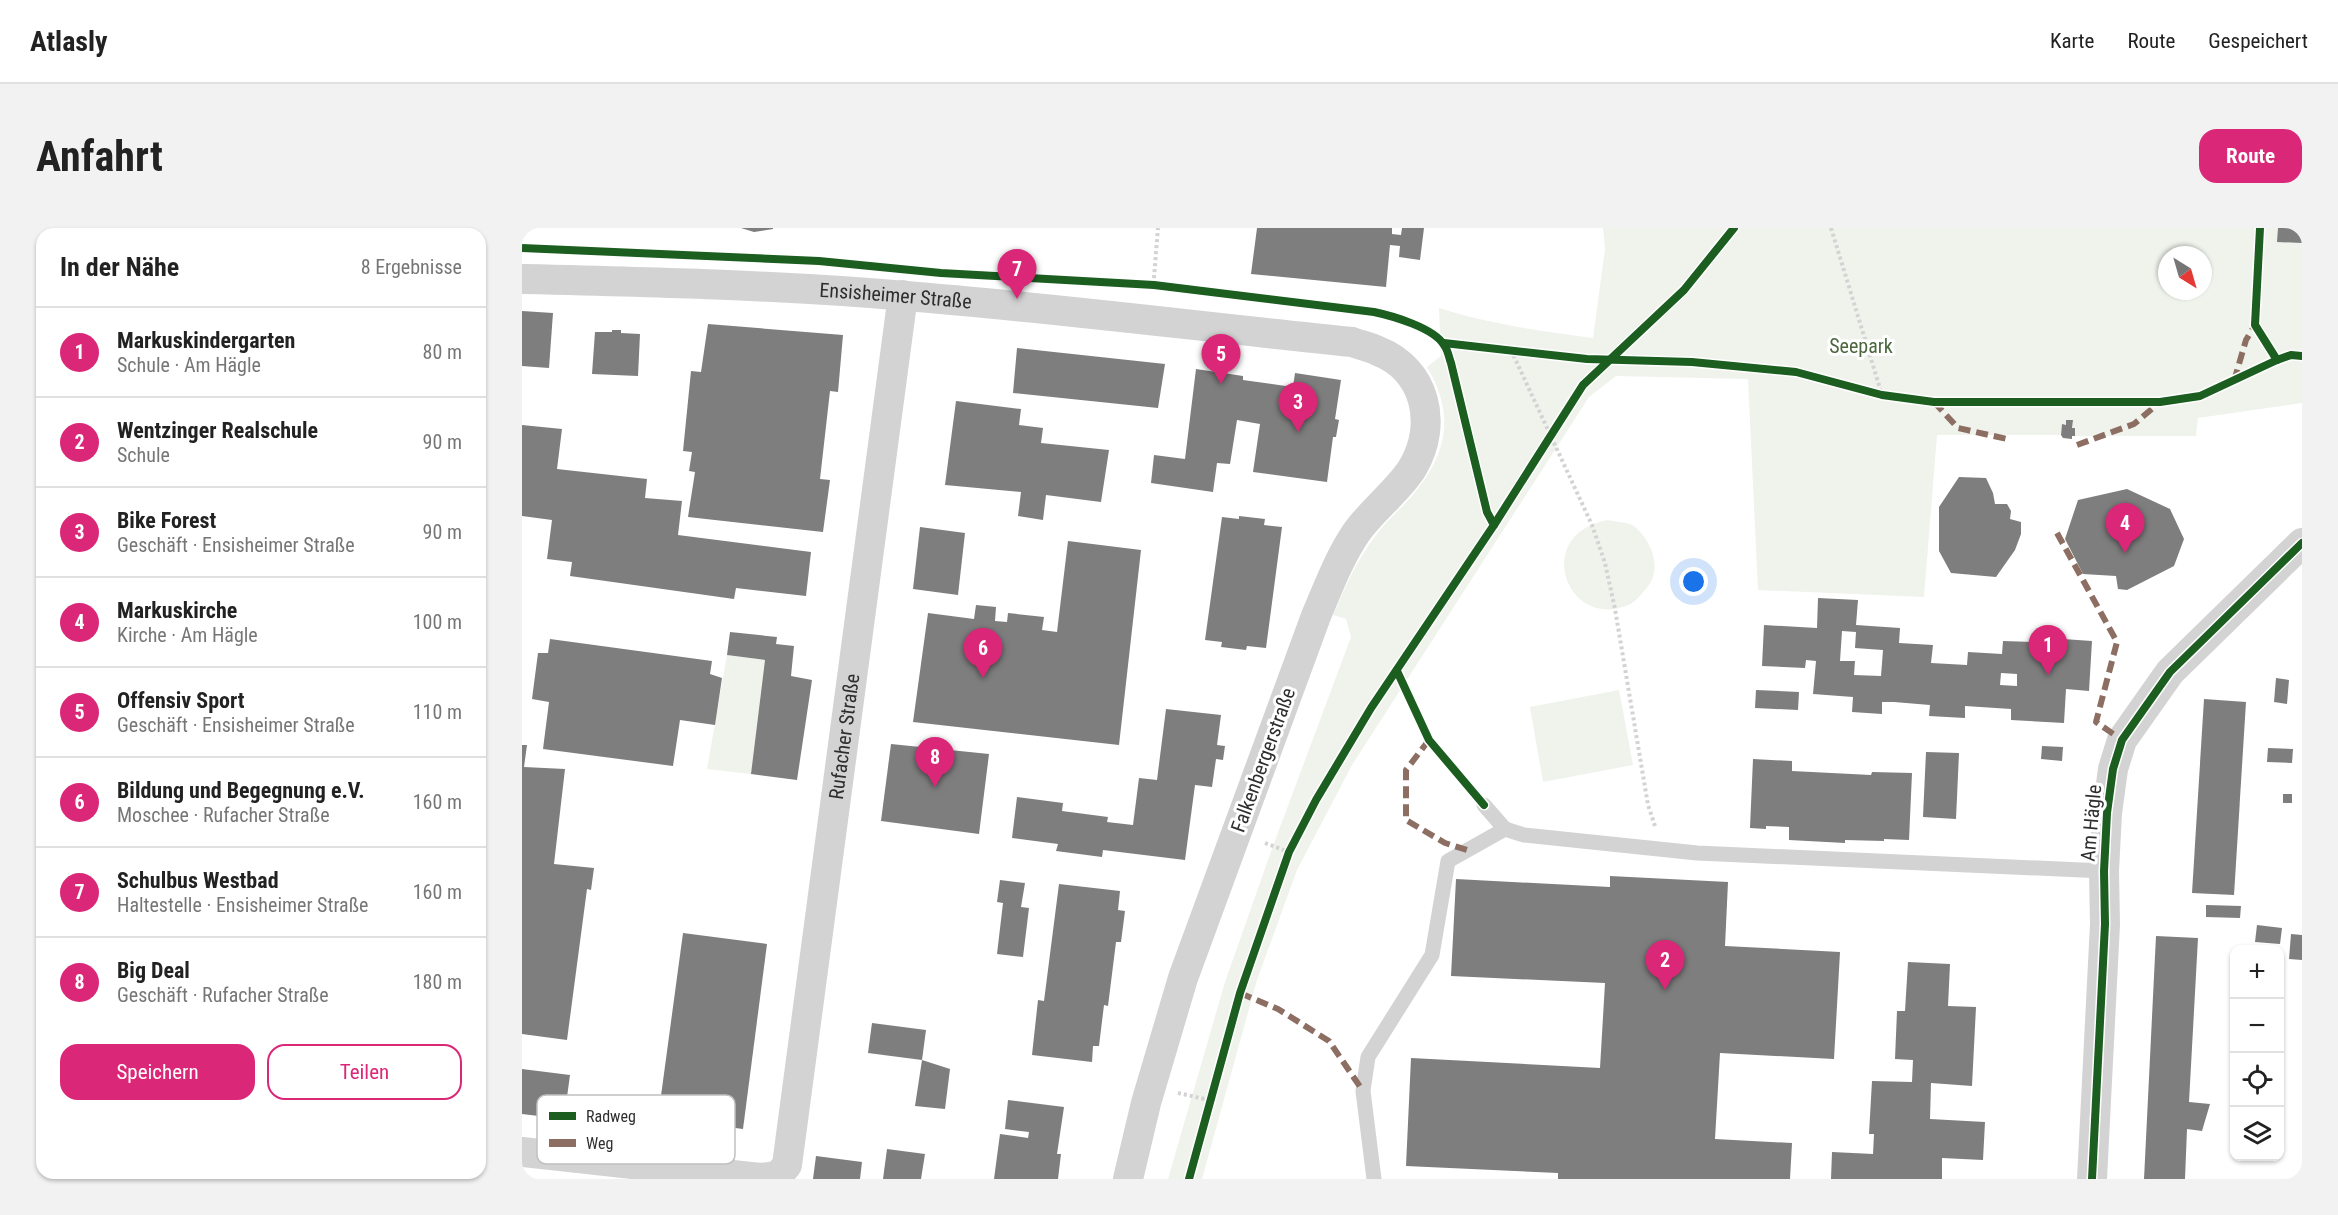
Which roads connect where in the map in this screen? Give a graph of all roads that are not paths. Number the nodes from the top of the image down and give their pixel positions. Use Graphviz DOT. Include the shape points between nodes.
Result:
graph roads {
  1 [pos="522,279"];
  2 [pos="903,295"];
  3 [pos="1404,368"];
  4 [pos="2302,543"];
  5 [pos="1484,805"];
  6 [pos="1505,829"];
  7 [pos="2104,871"];
  8 [pos="522,1152"];
  9 [pos="537,1154"];
  10 [pos="632,1164"];
  11 [pos="1128,1179"];
  12 [pos="1374,1179"];
  13 [pos="2092,1179"];
  1 -- 2 [label="street, Ensisheimer Straße"];
  2 -- 3 [label="street, Ensisheimer Straße" via="1352,342 1380,351"];
  2 -- 10 [label="street, Rufacher Straße" via="787,1166 778,1176 760,1178"];
  3 -- 11 [label="street, Falkenbergerstraße" via="1421,391 1427,425 1424,444 1413,468 1356,532 1316,616 1183,978"];
  4 -- 7 [label="street, Am Hägle" via="2170,672 2122,740 2113,769"];
  5 -- 6 [label="lane"];
  6 -- 7 [label="lane" via="1524,835 1662,850"];
  6 -- 12 [label="lane" via="1448,861 1432,955 1368,1058 1363,1091"];
  7 -- 13 [label="street, Am Hägle" via="2105,924"];
  8 -- 9 [label="street, Rufacher Straße"];
}
